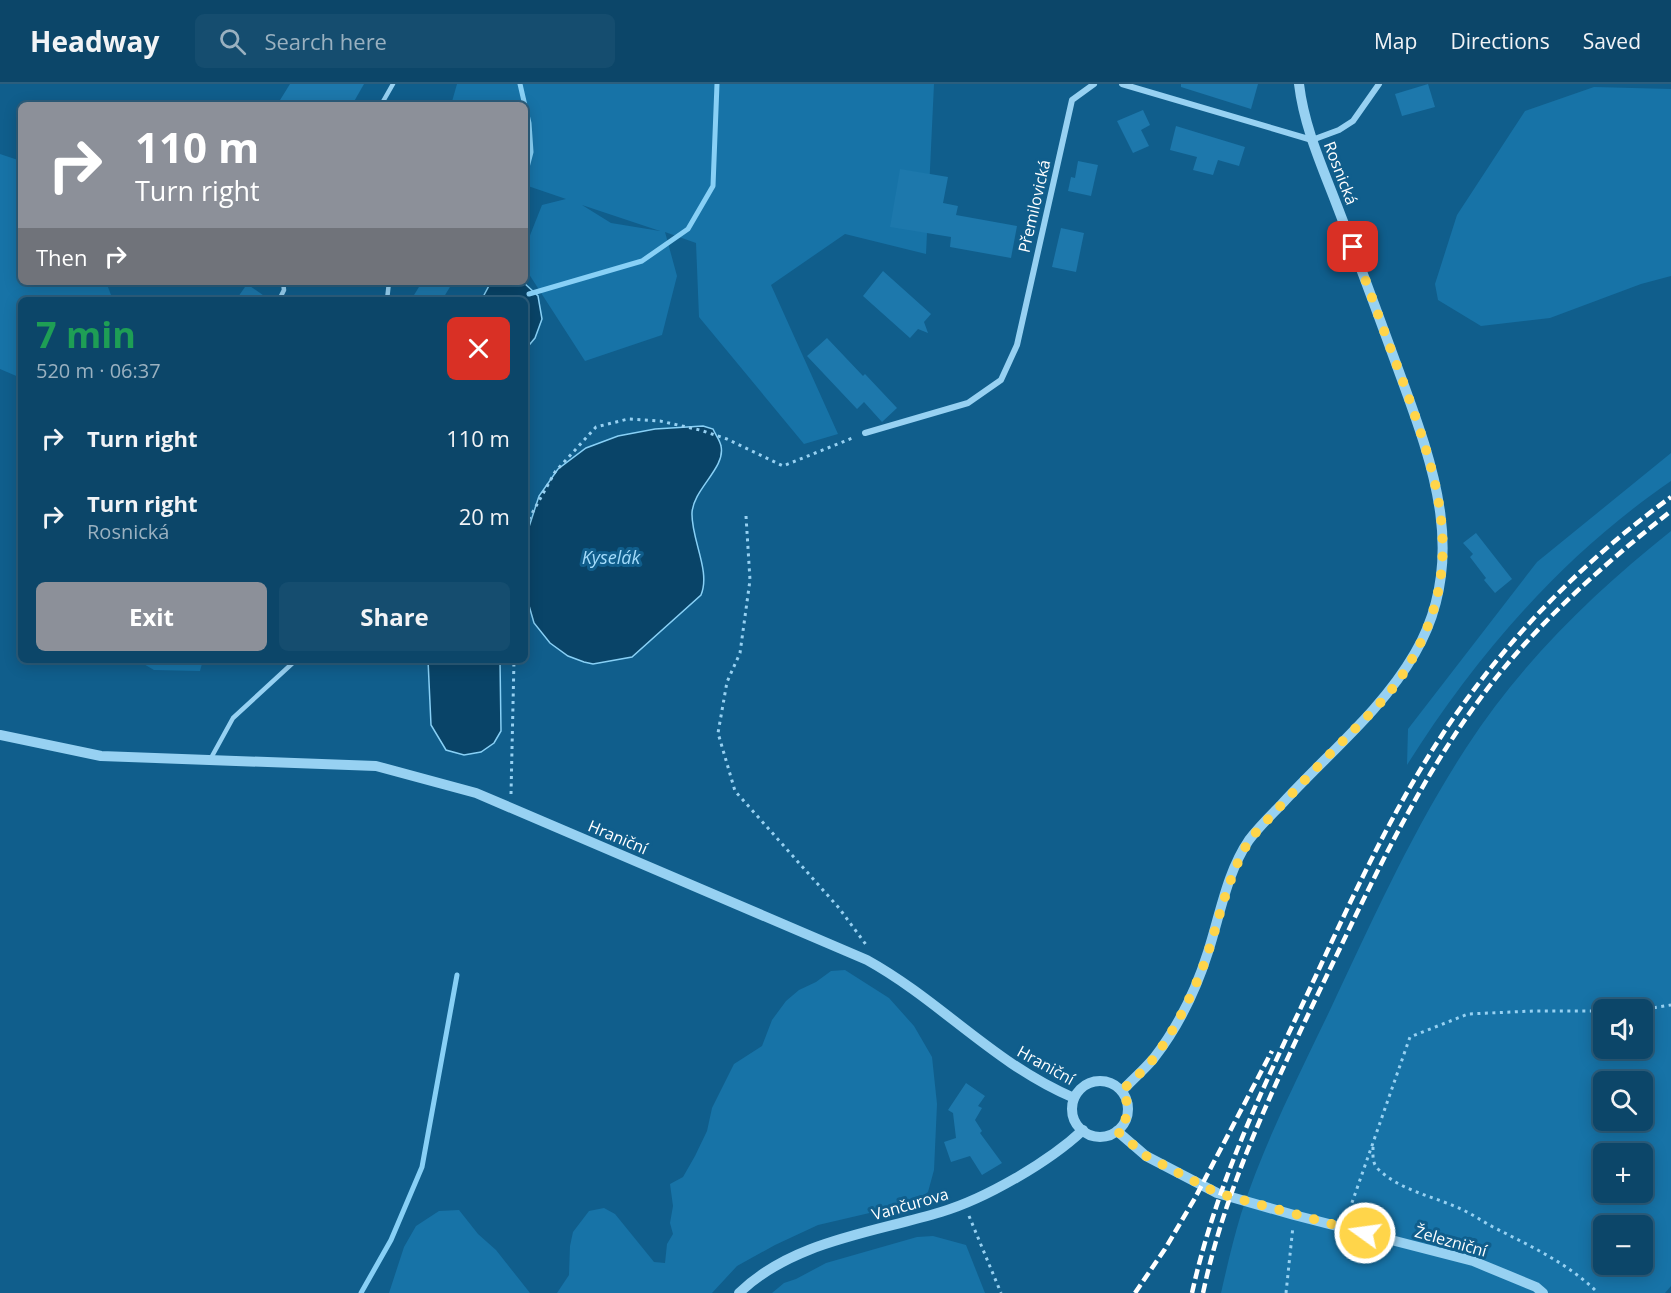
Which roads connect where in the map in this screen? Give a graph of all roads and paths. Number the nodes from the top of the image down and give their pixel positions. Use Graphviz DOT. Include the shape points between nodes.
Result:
graph roads {
  1 [pos="393,84"];
  2 [pos="1094,84"];
  3 [pos="1122,84"];
  4 [pos="1299,84"];
  5 [pos="1379,84"];
  6 [pos="383,102"];
  7 [pos="1312,140"];
  8 [pos="865,433"];
  9 [pos="746,516"];
  10 [pos="528,521"];
  11 [pos="293,663"];
  12 [pos="514,663"];
  13 [pos="0,735"];
  14 [pos="209,760"];
  15 [pos="510,808"];
  16 [pos="867,960"];
  17 [pos="1671,1005"];
  18 [pos="1653,1008"];
  19 [pos="1593,1011"];
  20 [pos="1122,1091"];
  21 [pos="1074,1098"];
  22 [pos="1083,1130"];
  23 [pos="1117,1131"];
  24 [pos="1373,1144"];
  25 [pos="963,1204"];
  26 [pos="1294,1215"];
  27 [pos="1344,1228"];
  28 [pos="739,1293"];
  29 [pos="1001,1293"];
  30 [pos="1286,1293"];
  31 [pos="1543,1293"];
  32 [pos="1598,1293"];
  1 -- 6 [label="lane"];
  2 -- 8 [label="street, Přemilovická" via="1072,100 1017,345 1001,380 968,404"];
  3 -- 7 [label="street"];
  4 -- 7 [label="street, Rosnická"];
  5 -- 7 [label="street" via="1353,121"];
  7 -- 20 [label="street, Rosnická" via="1429,458 1443,527 1441,577 1427,629 1400,678 1250,839 1238,860 1190,998 1153,1059"];
  8 -- 10 [label="path" via="783,466 727,439 660,421 628,419 596,427 555,472"];
  9 -- 16 [label="path" via="750,580 740,653 727,682 718,733 735,791 840,908 867,944"];
  11 -- 14 [label="lane" via="233,718"];
  12 -- 15 [label="path"];
  13 -- 14 [label="street, Hraniční" via="101,756"];
  14 -- 15 [label="street, Hraniční" via="376,766 476,793"];
  15 -- 16 [label="street, Hraniční"];
  16 -- 21 [label="street, Hraniční" via="919,993 1016,1067"];
  17 -- 18 [label="path"];
  19 -- 24 [label="path" via="1468,1014 1410,1037"];
  20 -- 21 [label="street" via="1110,1082 1095,1081"];
  20 -- 23 [label="street" via="1128,1112"];
  21 -- 22 [label="street" via="1074,1119"];
  22 -- 23 [label="street" via="1096,1137"];
  22 -- 25 [label="street, Vančurova" via="1067,1145 1012,1179"];
  23 -- 26 [label="street, Železniční" via="1146,1156 1206,1188"];
  24 -- 27 [label="path"];
  24 -- 32 [label="path" via="1376,1167 1391,1179 1461,1209 1543,1252"];
  25 -- 28 [label="street, Vančurova" via="823,1244 790,1258"];
  25 -- 29 [label="path"];
  26 -- 27 [label="street, Železniční"];
  26 -- 30 [label="path"];
  27 -- 31 [label="street, Železniční" via="1473,1261"];
}
